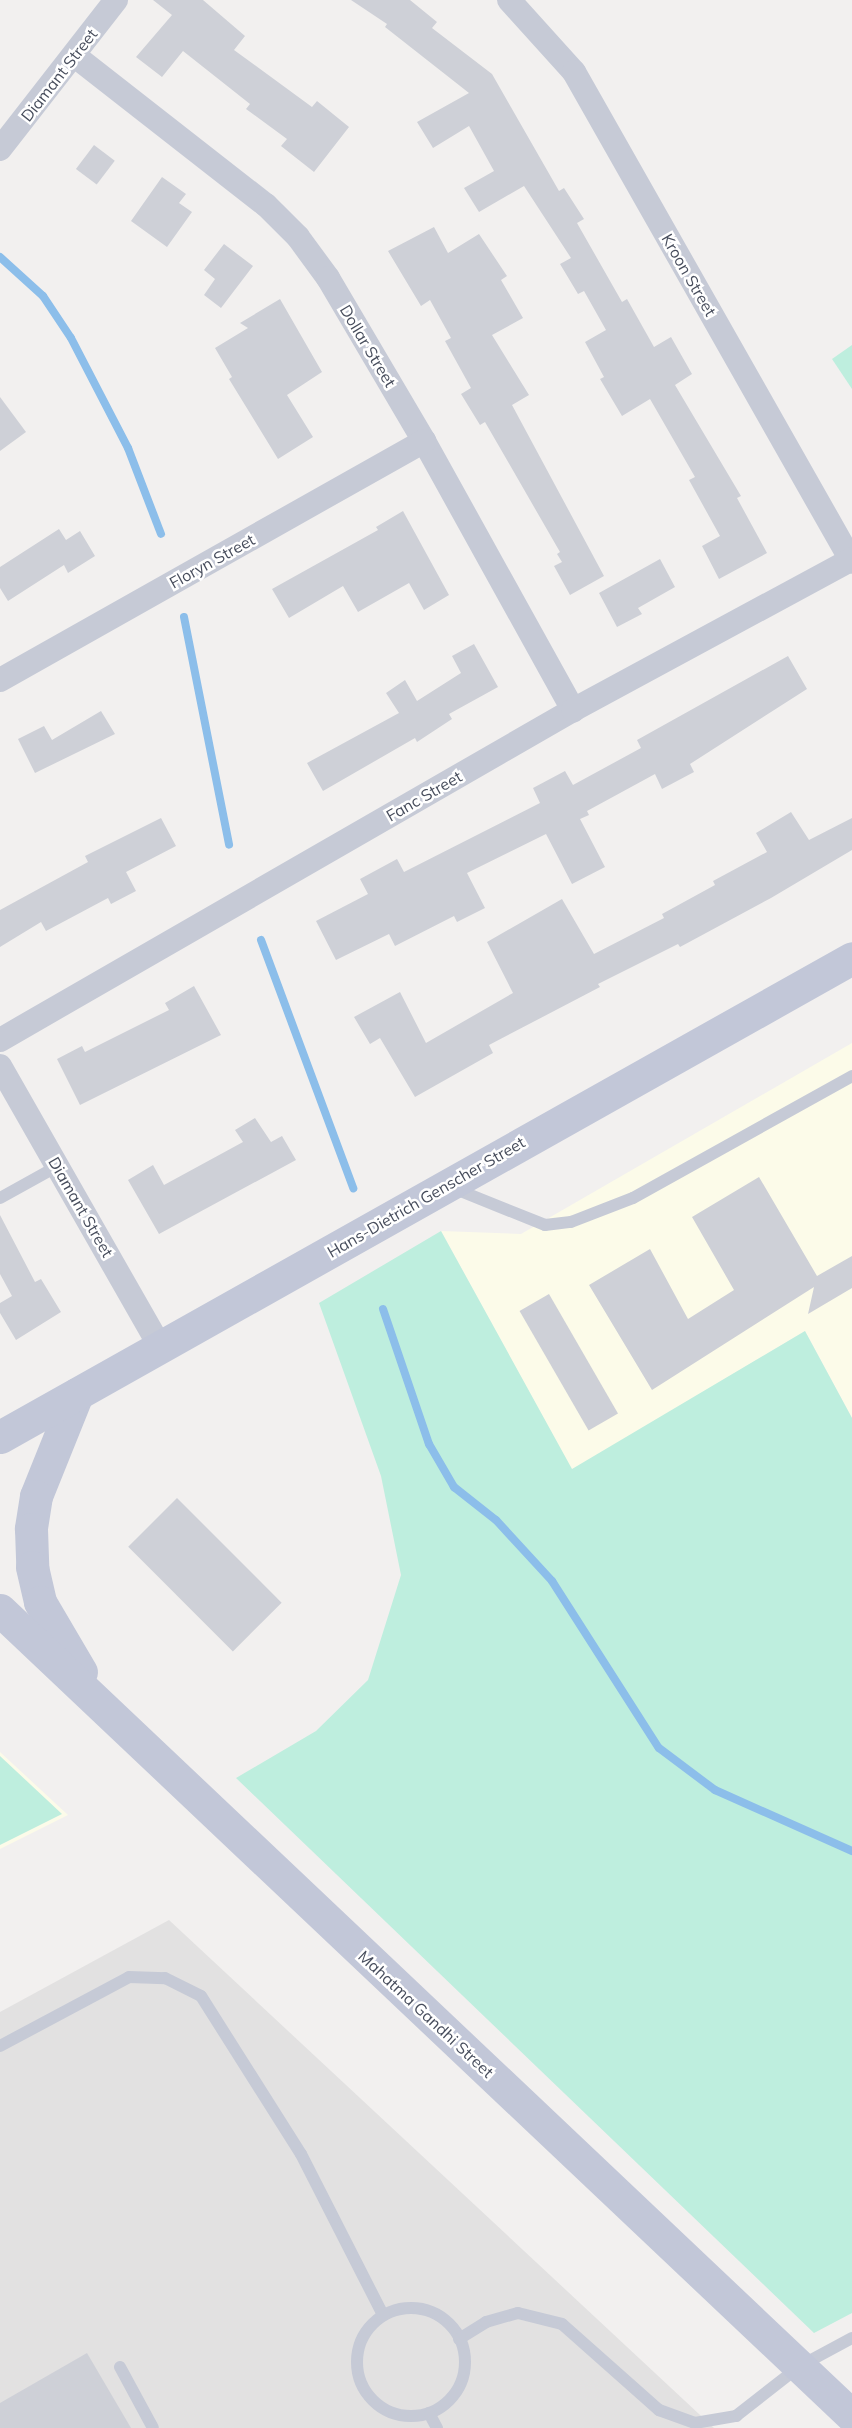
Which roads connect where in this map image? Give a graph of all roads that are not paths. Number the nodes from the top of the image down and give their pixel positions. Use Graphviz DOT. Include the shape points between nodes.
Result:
graph roads {
  1 [pos="116,0"];
  2 [pos="509,0"];
  3 [pos="75,56"];
  4 [pos="0,149"];
  5 [pos="424,441"];
  6 [pos="852,560"];
  7 [pos="0,680"];
  8 [pos="573,711"];
  9 [pos="852,958"];
  10 [pos="0,1040"];
  11 [pos="0,1066"];
  12 [pos="852,1076"];
  13 [pos="58,1166"];
  14 [pos="446,1185"];
  15 [pos="0,1198"];
  16 [pos="161,1348"];
  17 [pos="77,1394"];
  18 [pos="0,1437"];
  19 [pos="0,1610"];
  20 [pos="0,1636"];
  21 [pos="118,1724"];
  22 [pos="0,2046"];
  23 [pos="382,2315"];
  24 [pos="459,2338"];
  25 [pos="852,2338"];
  26 [pos="800,2366"];
  27 [pos="120,2367"];
  28 [pos="429,2413"];
  29 [pos="852,2416"];
  30 [pos="153,2428"];
  31 [pos="438,2428"];
  1 -- 3 [label="street, Diamant Street"];
  2 -- 6 [label="street, Kroon Street" via="574,72"];
  3 -- 4 [label="street, Diamant Street"];
  3 -- 5 [label="street, Dollar Street" via="266,205 298,237 328,278"];
  5 -- 7 [label="street, Floryn Street"];
  5 -- 8 [label="street, Dollar Street"];
  6 -- 8 [label="street, Fanc Street"];
  8 -- 10 [label="street, Fanc Street"];
  9 -- 14 [label="street, Hans-Dietrich Genscher Street"];
  11 -- 13 [label="street, Diamant Street"];
  12 -- 14 [label="lane" via="633,1198 571,1222 545,1225"];
  13 -- 15 [label="lane"];
  13 -- 16 [label="street, Diamant Street"];
  14 -- 16 [label="street, Hans-Dietrich Genscher Street"];
  16 -- 17 [label="street, Hans-Dietrich Genscher Street"];
  17 -- 18 [label="street, Hans-Dietrich Genscher Street"];
  17 -- 21 [label="street" via="36,1496 31,1529 32,1567 40,1602 73,1660"];
  19 -- 21 [label="street, Mahatma Gandhi Street"];
  20 -- 21 [label="street"];
  21 -- 26 [label="street, Mahatma Gandhi Street"];
  22 -- 23 [label="lane" via="129,1977 165,1978 201,1996 301,2154"];
  23 -- 24 [label="lane" via="417,2308 434,2313"];
  23 -- 28 [label="lane" via="360,2342 359,2377 379,2406 412,2416"];
  24 -- 26 [label="lane" via="486,2322 518,2313 562,2324 659,2410 695,2423 736,2416"];
  24 -- 28 [label="lane" via="464,2356 457,2391"];
  25 -- 26 [label="lane"];
  26 -- 29 [label="street, Mahatma Gandhi Street"];
  27 -- 30 [label="lane"];
  28 -- 31 [label="lane"];
}
